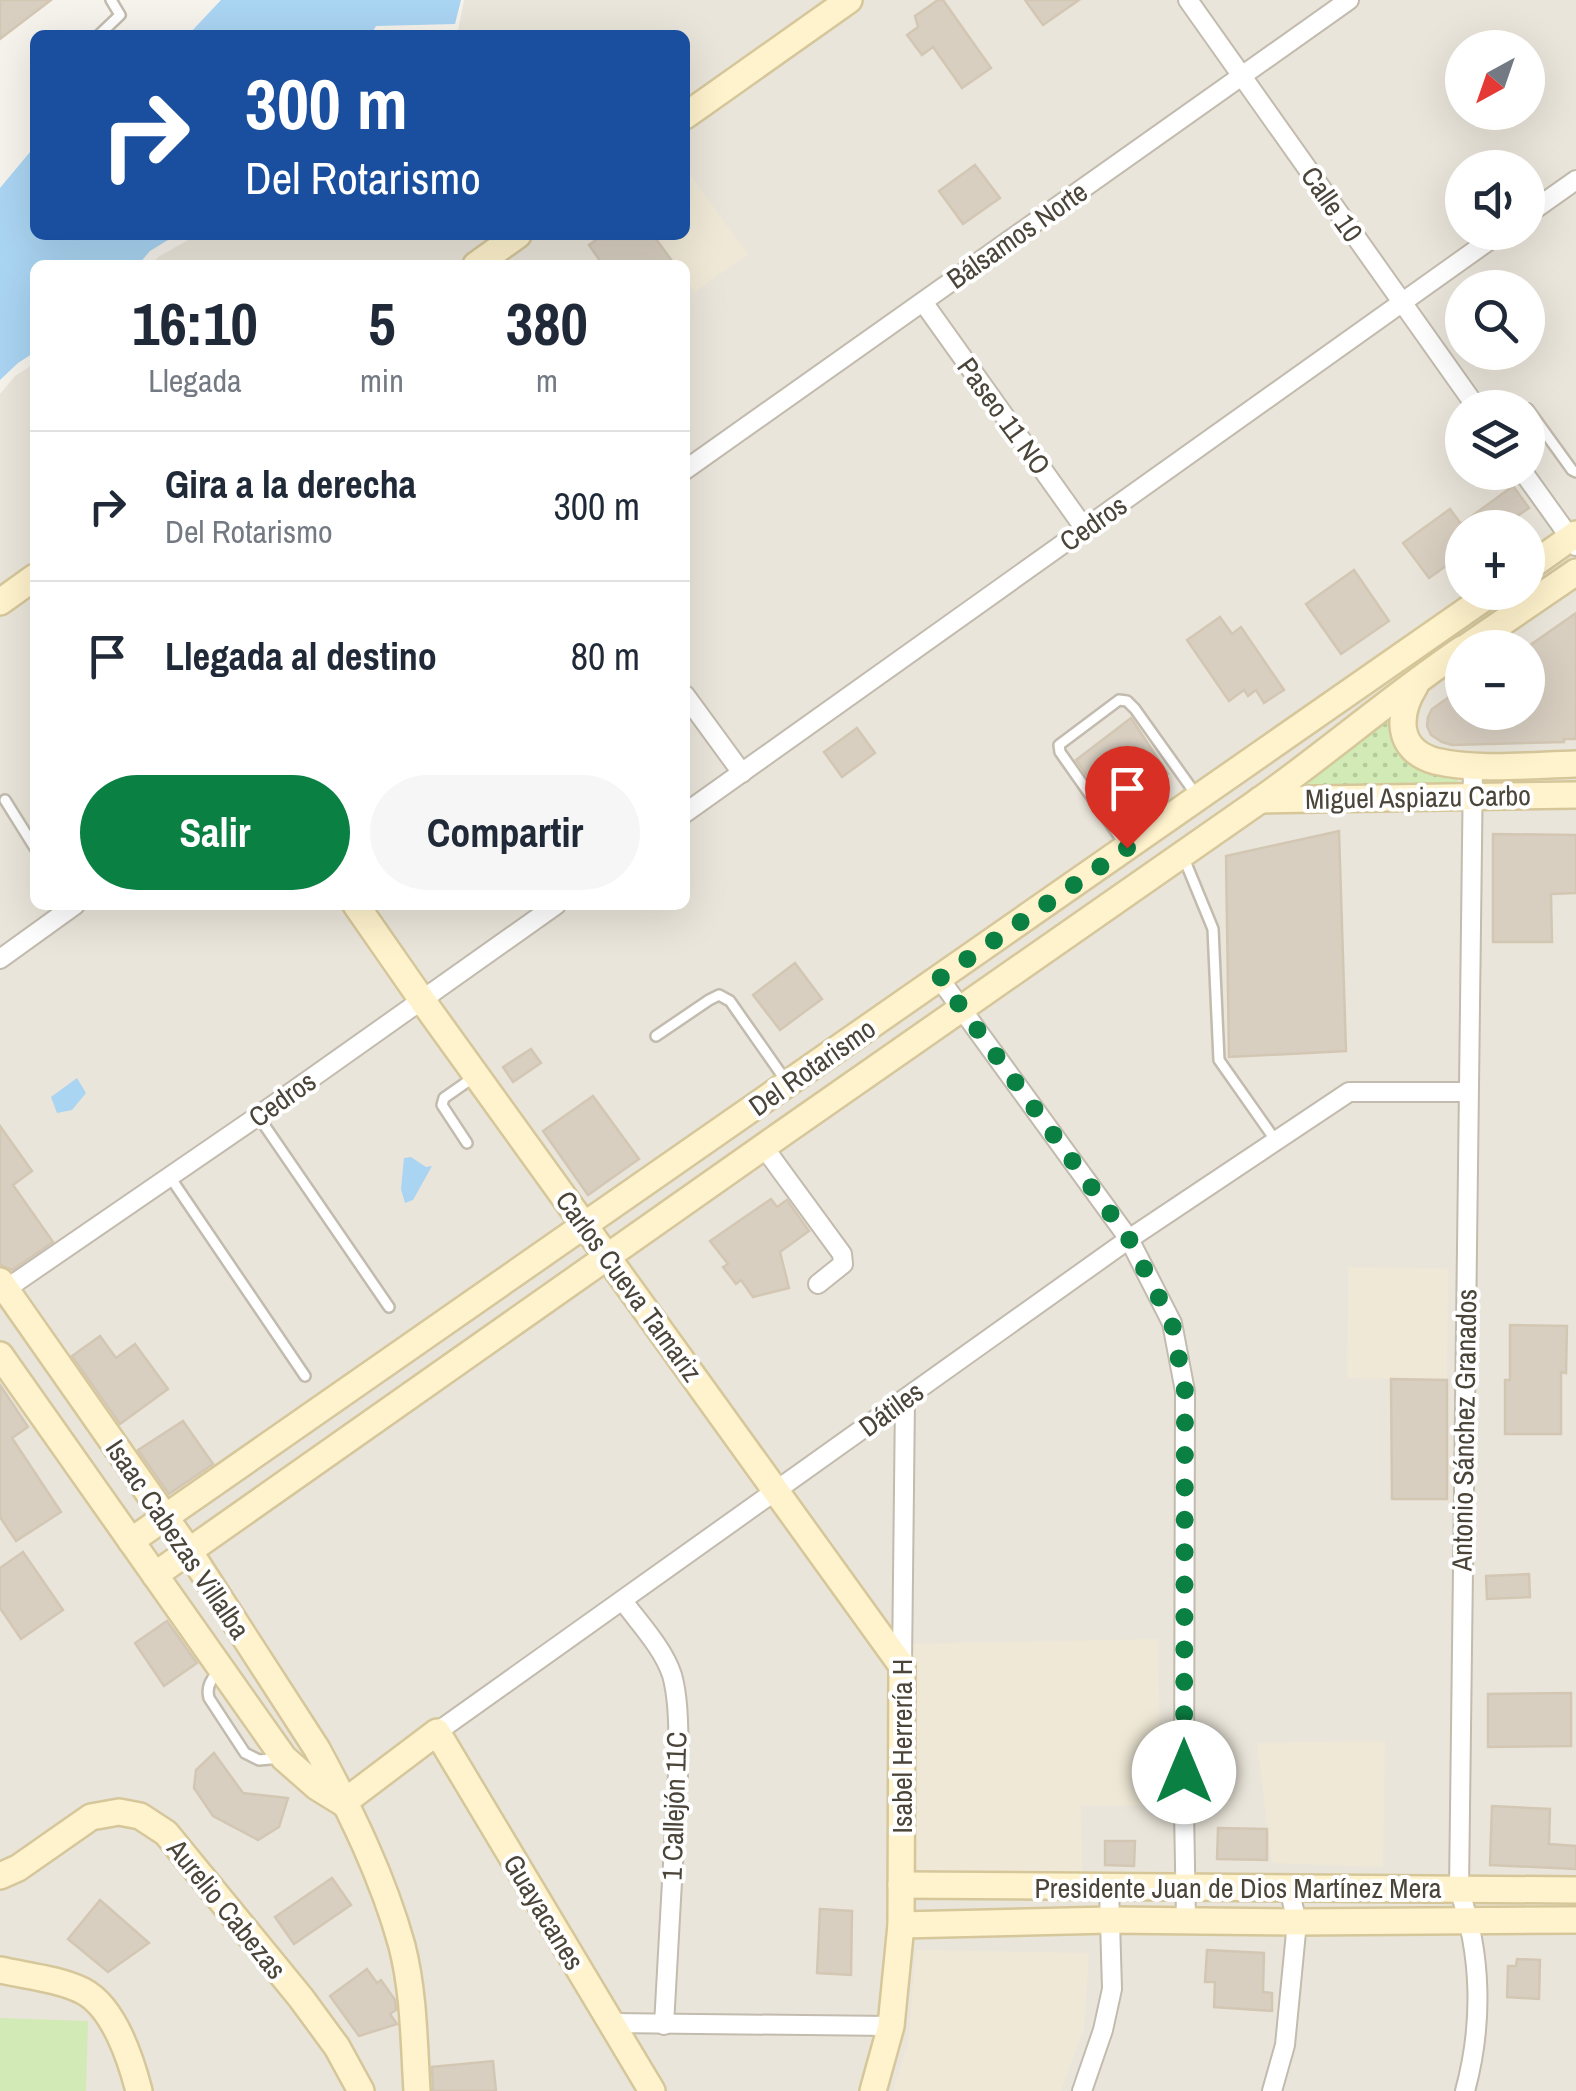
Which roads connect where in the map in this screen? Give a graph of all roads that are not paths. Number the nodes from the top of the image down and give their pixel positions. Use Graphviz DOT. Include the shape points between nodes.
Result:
graph roads {
  1 [pos="111,0"];
  2 [pos="849,0"];
  3 [pos="1188,0"];
  4 [pos="1349,0"];
  5 [pos="104,30"];
  6 [pos="1242,76"];
  7 [pos="690,112"];
  8 [pos="1576,180"];
  9 [pos="1545,202"];
  10 [pos="511,240"];
  11 [pos="1477,250"];
  12 [pos="483,260"];
  13 [pos="923,302"];
  14 [pos="1403,303"];
  15 [pos="1464,390"];
  16 [pos="1545,435"];
  17 [pos="690,466"];
  18 [pos="1576,472"];
  19 [pos="1537,490"];
  20 [pos="1084,529"];
  21 [pos="1574,540"];
  22 [pos="1545,558"];
  23 [pos="1576,572"];
  24 [pos="30,581"];
  25 [pos="0,602"];
  26 [pos="1466,610"];
  27 [pos="1491,630"];
  28 [pos="1445,661"];
  29 [pos="1422,676"];
  30 [pos="690,701"];
  31 [pos="1576,764"];
  32 [pos="1473,765"];
  33 [pos="742,773"];
  34 [pos="1576,795"];
  35 [pos="1473,796"];
  36 [pos="1198,798"];
  37 [pos="5,800"];
  38 [pos="1260,800"];
  39 [pos="690,809"];
  40 [pos="30,840"];
  41 [pos="1127,848"];
  42 [pos="1182,854"];
  43 [pos="67,910"];
  44 [pos="359,910"];
  45 [pos="549,910"];
  46 [pos="0,958"];
  47 [pos="940,978"];
  48 [pos="422,1000"];
  49 [pos="961,1008"];
  50 [pos="656,1036"];
  51 [pos="476,1075"];
  52 [pos="788,1084"];
  53 [pos="1467,1092"];
  54 [pos="258,1116"];
  55 [pos="1276,1141"];
  56 [pos="467,1144"];
  57 [pos="763,1146"];
  58 [pos="170,1177"];
  59 [pos="585,1224"];
  60 [pos="1129,1239"];
  61 [pos="607,1254"];
  62 [pos="818,1284"];
  63 [pos="3,1285"];
  64 [pos="390,1307"];
  65 [pos="0,1356"];
  66 [pos="304,1376"];
  67 [pos="905,1398"];
  68 [pos="776,1490"];
  69 [pos="165,1517"];
  70 [pos="131,1541"];
  71 [pos="188,1551"];
  72 [pos="155,1575"];
  73 [pos="623,1601"];
  74 [pos="902,1666"];
  75 [pos="437,1732"];
  76 [pos="344,1804"];
  77 [pos="0,1876"];
  78 [pos="901,1885"];
  79 [pos="1109,1888"];
  80 [pos="1187,1888"];
  81 [pos="1289,1888"];
  82 [pos="1459,1890"];
  83 [pos="1576,1890"];
  84 [pos="1470,1919"];
  85 [pos="1110,1920"];
  86 [pos="1186,1920"];
  87 [pos="1576,1920"];
  88 [pos="1297,1922"];
  89 [pos="901,1926"];
  90 [pos="0,1970"];
  91 [pos="612,2023"];
  92 [pos="664,2025"];
  93 [pos="891,2026"];
  94 [pos="139,2091"];
  95 [pos="361,2091"];
  96 [pos="417,2091"];
  97 [pos="652,2091"];
  98 [pos="872,2091"];
  99 [pos="1082,2091"];
  100 [pos="1272,2091"];
  101 [pos="1465,2091"];
  1 -- 5 [label="lane" via="120,15"];
  2 -- 7 [label="street"];
  3 -- 6 [label="street, Calle 10"];
  4 -- 6 [label="street, Bálsamos Norte"];
  6 -- 13 [label="street, Bálsamos Norte"];
  6 -- 14 [label="street, Calle 10"];
  8 -- 9 [label="street"];
  10 -- 12 [label="street"];
  11 -- 14 [label="street, Cedros"];
  13 -- 17 [label="street, Bálsamos Norte"];
  13 -- 20 [label="street, Paseo 11 NO"];
  14 -- 15 [label="street, Calle 10"];
  14 -- 20 [label="street, Cedros"];
  16 -- 18 [label="lane"];
  19 -- 21 [label="street"];
  20 -- 33 [label="street, Cedros"];
  21 -- 22 [label="street"];
  23 -- 27 [label="street, Del Rotarismo"];
  24 -- 25 [label="street"];
  26 -- 36 [label="street, Del Rotarismo"];
  28 -- 29 [label="street, Del Rotarismo"];
  29 -- 32 [label="street, Miguel Aspiazu Carbo" via="1406,700 1404,734 1429,759"];
  29 -- 38 [label="street, Del Rotarismo"];
  30 -- 33 [label="street"];
  31 -- 32 [label="street, Miguel Aspiazu Carbo"];
  32 -- 35 [label="street, Antonio Sánchez Granados"];
  33 -- 39 [label="street, Cedros"];
  34 -- 35 [label="street, Miguel Aspiazu Carbo"];
  35 -- 38 [label="street, Miguel Aspiazu Carbo"];
  35 -- 53 [label="street, Antonio Sánchez Granados"];
  36 -- 41 [label="street, Del Rotarismo"];
  36 -- 41 [label="lane" via="1120,700 1059,745"];
  37 -- 40 [label="lane"];
  38 -- 42 [label="street, Del Rotarismo"];
  41 -- 47 [label="street, Del Rotarismo"];
  42 -- 49 [label="street, Del Rotarismo"];
  42 -- 55 [label="lane" via="1213,928 1219,1060"];
  43 -- 46 [label="street"];
  44 -- 48 [label="street, Carlos Cueva Tamariz"];
  45 -- 48 [label="street, Cedros"];
  47 -- 49 [label="street"];
  47 -- 52 [label="street, Del Rotarismo"];
  48 -- 51 [label="street, Carlos Cueva Tamariz"];
  48 -- 54 [label="street, Cedros"];
  49 -- 57 [label="street, Del Rotarismo"];
  49 -- 60 [label="street"];
  50 -- 52 [label="lane" via="720,996"];
  51 -- 56 [label="lane" via="442,1105"];
  51 -- 59 [label="street, Carlos Cueva Tamariz"];
  52 -- 59 [label="street, Del Rotarismo"];
  53 -- 55 [label="street, Dátiles" via="1349,1092"];
  53 -- 82 [label="street, Antonio Sánchez Granados"];
  54 -- 58 [label="street, Cedros"];
  54 -- 64 [label="lane"];
  55 -- 60 [label="street, Dátiles"];
  57 -- 61 [label="street, Del Rotarismo"];
  57 -- 62 [label="street" via="842,1254 842,1264"];
  58 -- 63 [label="street, Cedros"];
  58 -- 66 [label="lane"];
  59 -- 61 [label="street, Carlos Cueva Tamariz"];
  59 -- 69 [label="street, Del Rotarismo"];
  60 -- 67 [label="street, Dátiles"];
  60 -- 80 [label="street" via="1172,1323 1185,1391"];
  61 -- 68 [label="street, Carlos Cueva Tamariz"];
  61 -- 71 [label="street, Del Rotarismo"];
  63 -- 69 [label="street, Isaac Cabezas Villalba"];
  65 -- 70 [label="street, Isaac Cabezas Villalba"];
  67 -- 68 [label="street, Dátiles"];
  67 -- 74 [label="street, Isabel Herrería H"];
  68 -- 73 [label="street, Dátiles"];
  68 -- 74 [label="street, Carlos Cueva Tamariz"];
  69 -- 70 [label="street, Del Rotarismo"];
  69 -- 71 [label="street, Isaac Cabezas Villalba"];
  70 -- 72 [label="street, Isaac Cabezas Villalba"];
  71 -- 72 [label="street, Del Rotarismo"];
  71 -- 76 [label="street, Isaac Cabezas Villalba" via="318,1749"];
  72 -- 76 [label="street, Isaac Cabezas Villalba" via="284,1758"];
  73 -- 75 [label="street, Dátiles"];
  73 -- 92 [label="street, 1 Callejón 11C" via="672,1675 677,1714"];
  74 -- 78 [label="street, Isabel Herrería H"];
  75 -- 76 [label="street, Dátiles"];
  75 -- 91 [label="street, Guayacanes"];
  76 -- 96 [label="street, Isaac Cabezas Villalba" via="376,1865 402,1949"];
  77 -- 95 [label="street, Aurelio Cabezas" via="91,1817 140,1816 166,1833 302,1998"];
  78 -- 79 [label="street, Presidente Juan de Dios Martínez Mera"];
  78 -- 89 [label="street, Isabel Herrería H"];
  79 -- 80 [label="street, Presidente Juan de Dios Martínez Mera"];
  79 -- 85 [label="street"];
  80 -- 81 [label="street, Presidente Juan de Dios Martínez Mera"];
  80 -- 86 [label="street"];
  81 -- 82 [label="street, Presidente Juan de Dios Martínez Mera"];
  81 -- 88 [label="street"];
  82 -- 83 [label="street, Presidente Juan de Dios Martínez Mera"];
  82 -- 84 [label="street, Antonio Sánchez Granados"];
  84 -- 87 [label="street, Presidente Juan de Dios Martínez Mera"];
  84 -- 88 [label="street, Presidente Juan de Dios Martínez Mera"];
  84 -- 101 [label="street, Antonio Sánchez Granados" via="1477,2027"];
  85 -- 86 [label="street, Presidente Juan de Dios Martínez Mera"];
  85 -- 89 [label="street, Presidente Juan de Dios Martínez Mera"];
  85 -- 99 [label="street" via="1112,1988"];
  86 -- 88 [label="street, Presidente Juan de Dios Martínez Mera"];
  88 -- 100 [label="street" via="1285,2046"];
  89 -- 93 [label="street, Isabel Herrería H"];
  90 -- 94 [label="street" via="96,1999 118,2031"];
  91 -- 92 [label="street"];
  91 -- 97 [label="street, Guayacanes"];
  92 -- 93 [label="street"];
  93 -- 98 [label="street, Isabel Herrería H"];
}
